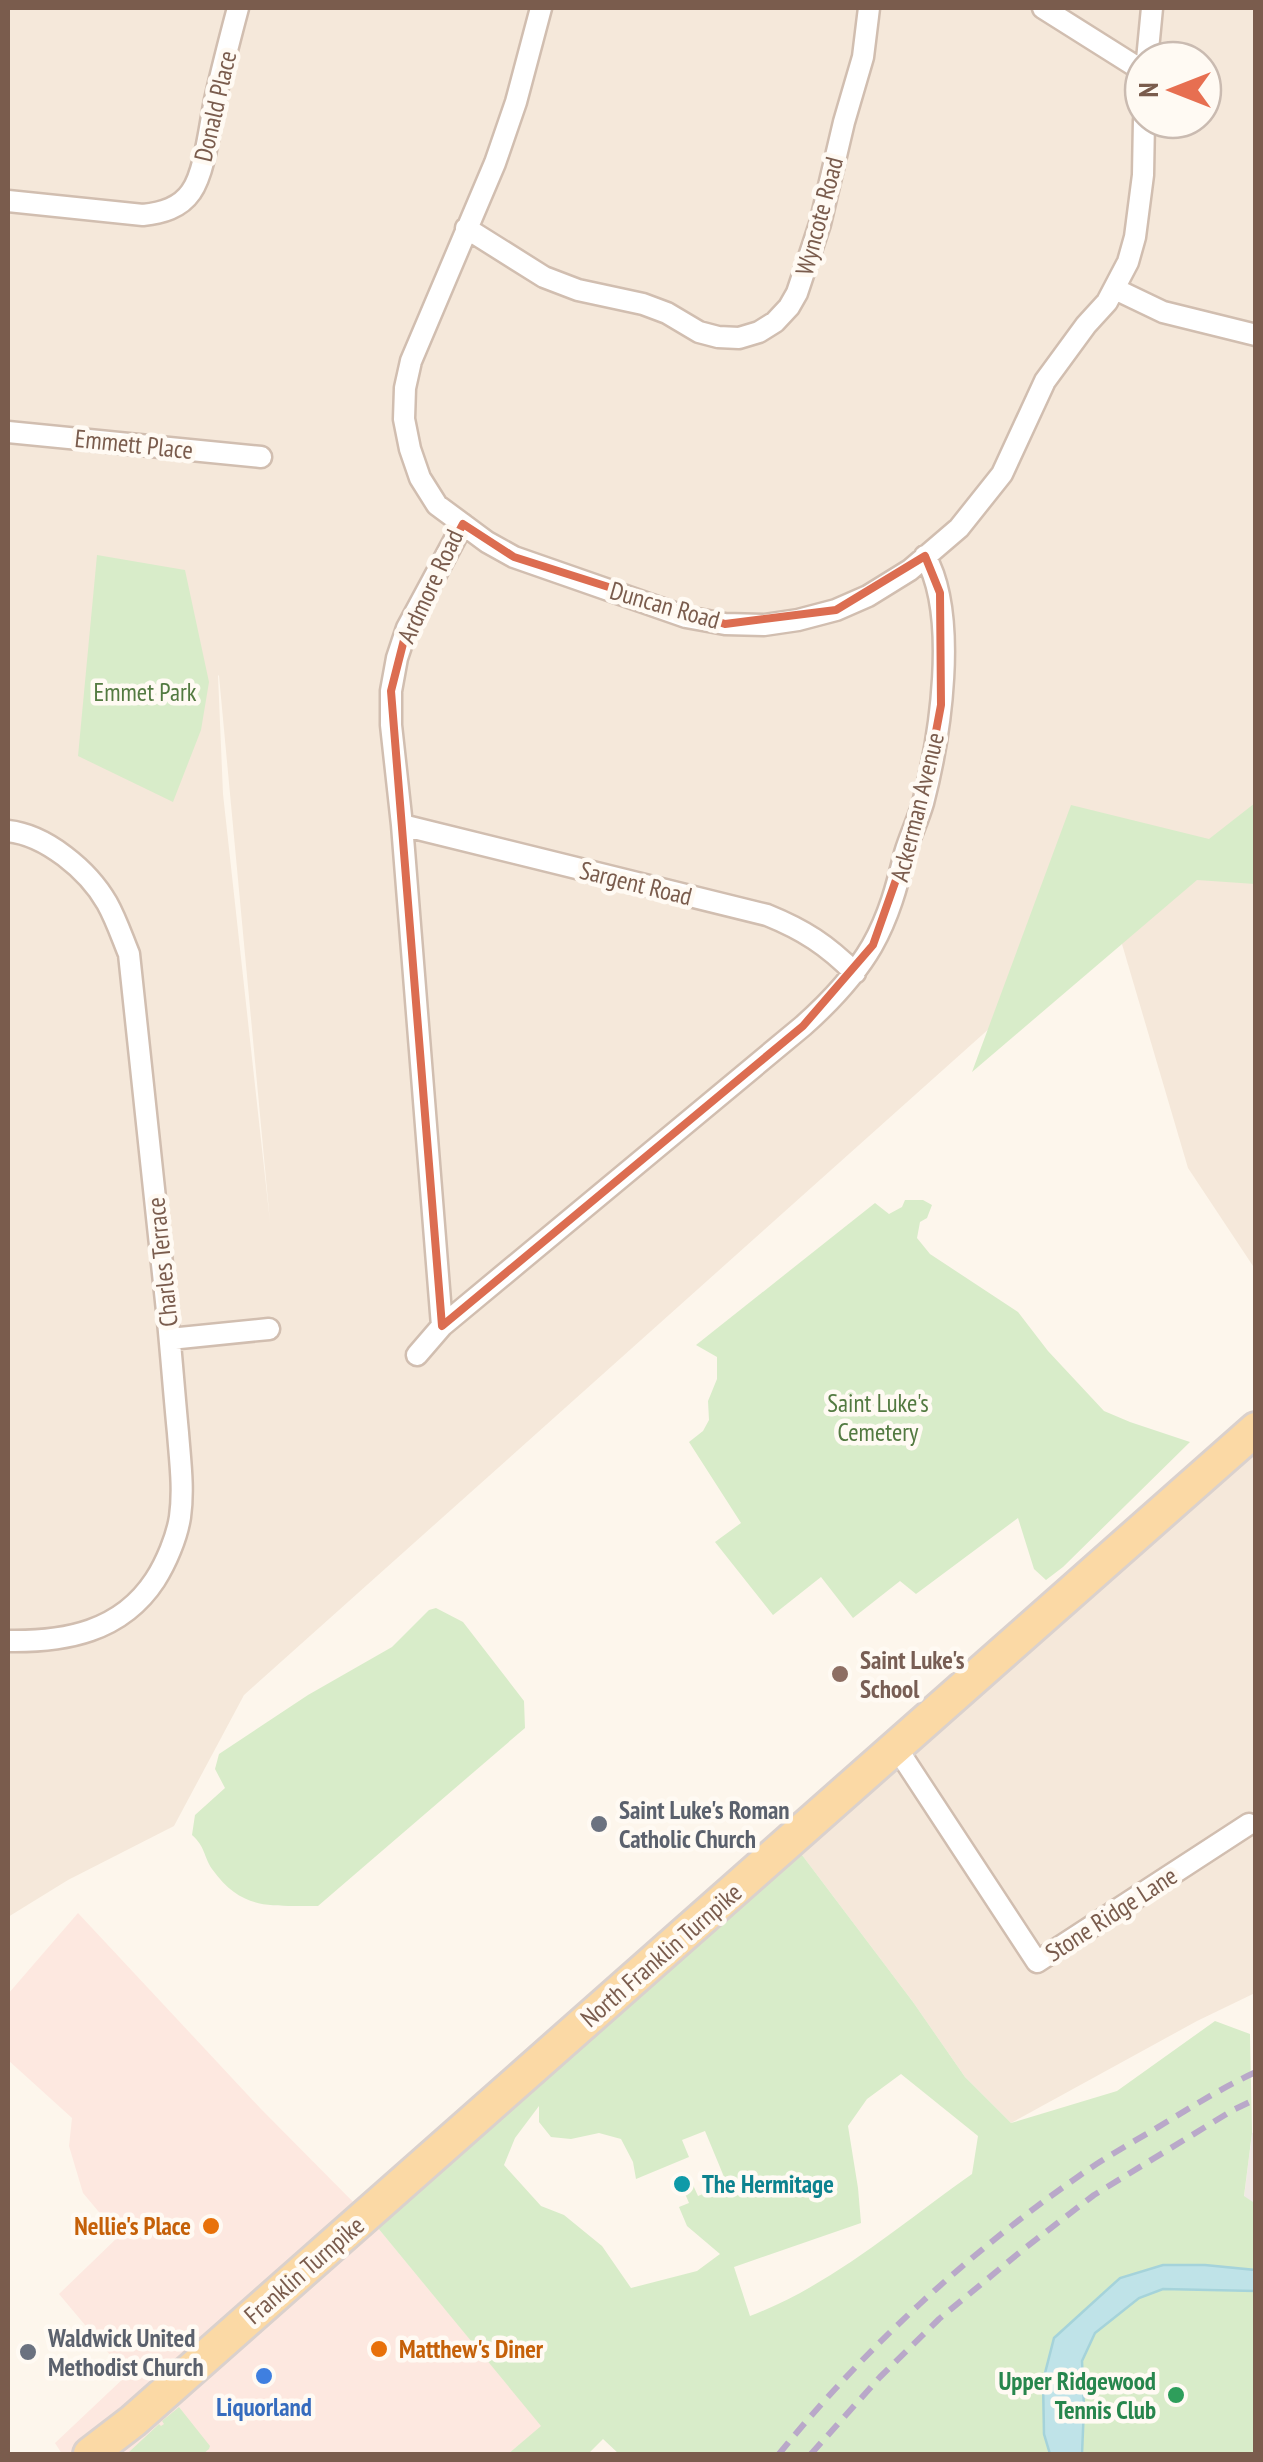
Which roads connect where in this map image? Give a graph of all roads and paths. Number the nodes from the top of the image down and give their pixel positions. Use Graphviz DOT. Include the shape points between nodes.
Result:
graph roads {
  1 [pos="238,8"];
  2 [pos="541,8"];
  3 [pos="869,8"];
  4 [pos="1044,8"];
  5 [pos="1152,8"];
  6 [pos="1149,40"];
  7 [pos="1123,58"];
  8 [pos="1144,140"];
  9 [pos="8,200"];
  10 [pos="466,228"];
  11 [pos="1115,289"];
  12 [pos="1256,335"];
  13 [pos="8,432"];
  14 [pos="262,457"];
  15 [pos="463,524"];
  16 [pos="925,556"];
  17 [pos="402,825"];
  18 [pos="8,831"];
  19 [pos="855,972"];
  20 [pos="442,1326"];
  21 [pos="269,1329"];
  22 [pos="170,1340"];
  23 [pos="417,1356"];
  24 [pos="1256,1430"];
  25 [pos="8,1641"];
  26 [pos="896,1748"];
  27 [pos="1249,1824"];
  28 [pos="381,2202"];
  29 [pos="90,2454"];
  1 -- 9 [label="street, Donald Place" via="199,178 178,205 143,215"];
  2 -- 10 [label="street, Ardmore Road" via="506,132"];
  3 -- 10 [label="street, Wyncote Road" via="863,57 798,293 759,332 718,337 644,304 578,290 544,277"];
  4 -- 7 [label="street"];
  5 -- 6 [label="street"];
  8 -- 11 [label="street" via="1135,237"];
  10 -- 15 [label="street, Ardmore Road" via="411,361 404,419 420,478 436,505"];
  11 -- 12 [label="street" via="1163,312"];
  11 -- 16 [label="street" via="1045,381 1002,474 960,528"];
  13 -- 14 [label="street, Emmett Place"];
  15 -- 16 [label="street, Duncan Road" via="514,557 724,624 781,623 836,610"];
  15 -- 17 [label="street, Ardmore Road" via="396,658 391,726"];
  16 -- 19 [label="street, Ackerman Avenue" via="940,593 944,654 934,756 890,910"];
  17 -- 19 [label="street, Sargent Road" via="767,915 828,946"];
  17 -- 20 [label="street, Ardmore Road"];
  18 -- 22 [label="street, Charles Terrace" via="44,844 82,871 106,900 129,954"];
  19 -- 20 [label="street, Ackerman Avenue" via="803,1026"];
  20 -- 23 [label="street, Ackerman Avenue"];
  21 -- 22 [label="street"];
  22 -- 25 [label="street, Charles Terrace" via="180,1518 156,1579 97,1630"];
  24 -- 26 [label="main road, North Franklin Turnpike"];
  26 -- 27 [label="street, Stone Ridge Lane" via="1038,1962"];
  26 -- 28 [label="main road, North Franklin Turnpike"];
  28 -- 29 [label="main road, Franklin Turnpike"];
}
